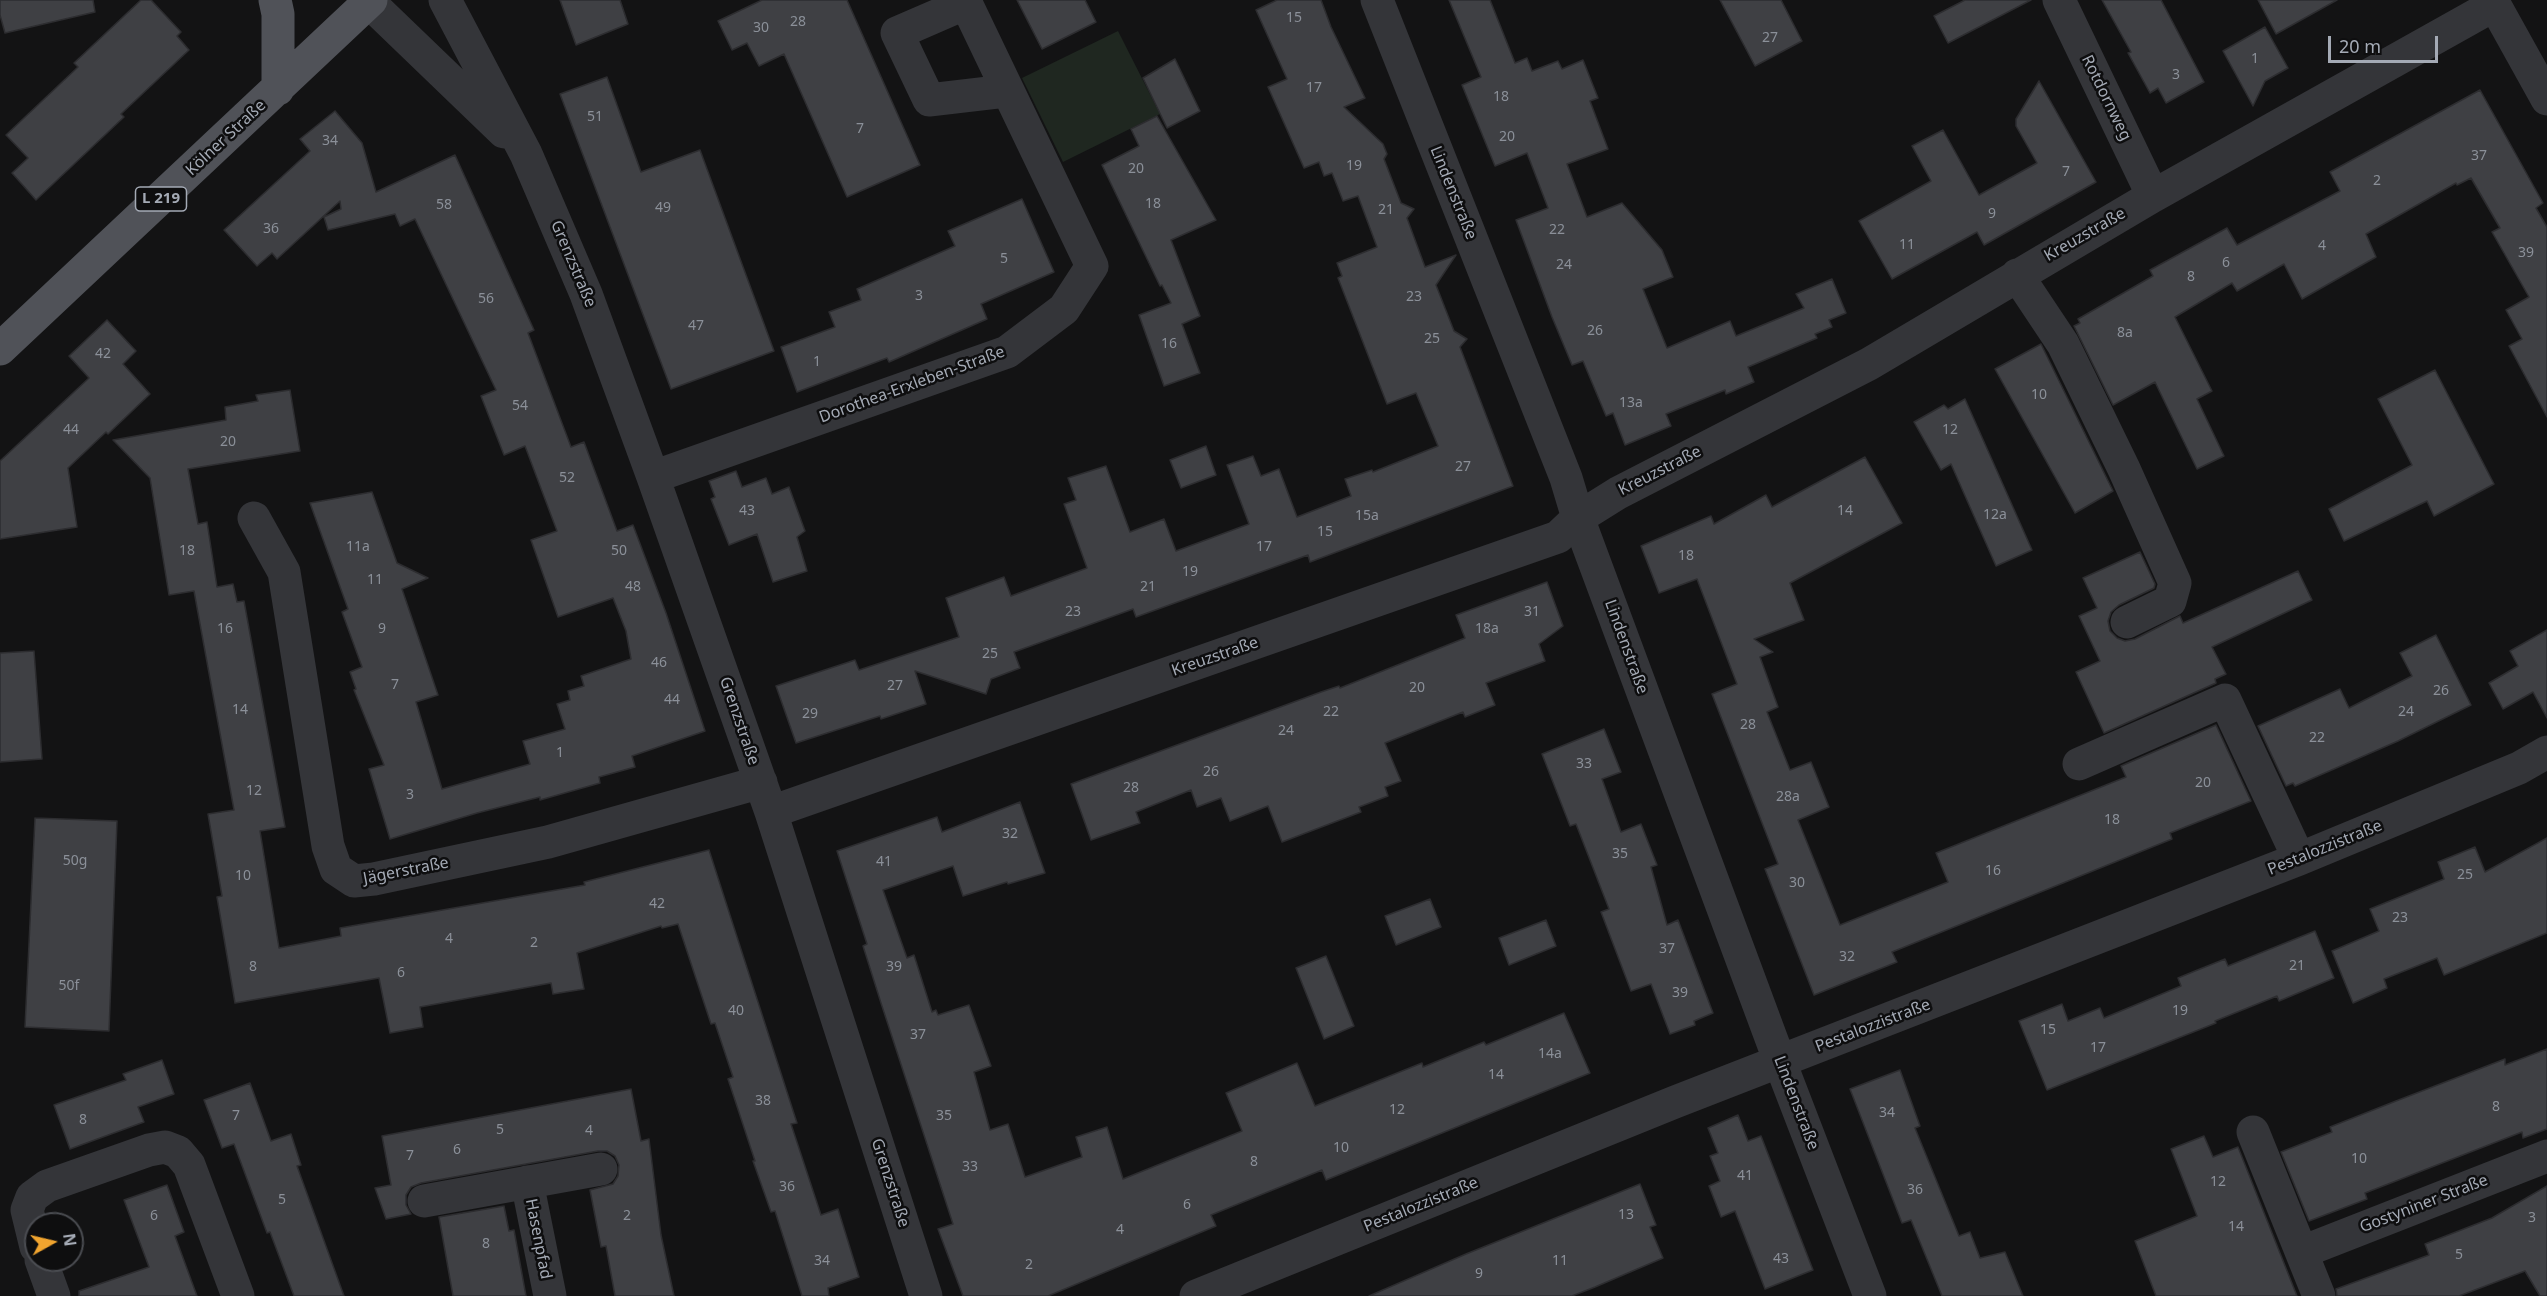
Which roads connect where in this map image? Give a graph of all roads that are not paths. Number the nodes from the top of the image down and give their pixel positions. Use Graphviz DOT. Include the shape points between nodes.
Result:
graph roads {
  1 [pos="275,0"];
  2 [pos="445,0"];
  3 [pos="1377,0"];
  4 [pos="2059,0"];
  5 [pos="370,1"];
  6 [pos="2493,2"];
  7 [pos="278,89"];
  8 [pos="1006,91"];
  9 [pos="2547,99"];
  10 [pos="526,154"];
  11 [pos="2153,196"];
  12 [pos="2017,275"];
  13 [pos="0,349"];
  14 [pos="653,477"];
  15 [pos="254,518"];
  16 [pos="1578,518"];
  17 [pos="2127,622"];
  18 [pos="2547,752"];
  19 [pos="2079,764"];
  20 [pos="766,797"];
  21 [pos="2299,859"];
  22 [pos="1780,1062"];
  23 [pos="2253,1132"];
  24 [pos="2547,1156"];
  25 [pos="601,1169"];
  26 [pos="527,1182"];
  27 [pos="424,1201"];
  28 [pos="27,1212"];
  29 [pos="2302,1252"];
  30 [pos="45,1272"];
  31 [pos="54,1296"];
  32 [pos="238,1296"];
  33 [pos="550,1296"];
  34 [pos="926,1296"];
  35 [pos="1196,1296"];
  36 [pos="1870,1296"];
  37 [pos="2319,1296"];
  1 -- 7 [label="main road"];
  2 -- 10 [label="street, Grenzstraße"];
  3 -- 16 [label="street, Lindenstraße" via="1566,478"];
  4 -- 11 [label="street, Rotdornweg"];
  5 -- 7 [label="main road, Kölner Straße / L 219"];
  5 -- 10 [label="street, Grenzstraße"];
  6 -- 9 [label="street"];
  6 -- 11 [label="street, Kreuzstraße"];
  7 -- 13 [label="main road, Kölner Straße / L 219"];
  8 -- 14 [label="street, Dorothea-Erxleben-Straße" via="1092,266 1064,309 1007,352"];
  10 -- 14 [label="street, Grenzstraße" via="586,294"];
  11 -- 12 [label="street, Kreuzstraße"];
  12 -- 16 [label="street, Kreuzstraße" via="1869,364 1618,493"];
  12 -- 17 [label="street" via="2064,344 2175,583 2170,601"];
  14 -- 20 [label="street, Grenzstraße"];
  15 -- 20 [label="street, Jägerstraße" via="284,572 328,846 336,869 354,881"];
  16 -- 20 [label="street, Kreuzstraße" via="1558,537"];
  16 -- 22 [label="street, Lindenstraße"];
  18 -- 21 [label="street, Pestalozzistraße" via="2519,768"];
  19 -- 21 [label="street" via="2225,700"];
  20 -- 34 [label="street, Grenzstraße"];
  21 -- 22 [label="street, Pestalozzistraße"];
  22 -- 35 [label="street, Pestalozzistraße"];
  22 -- 36 [label="street, Lindenstraße"];
  23 -- 29 [label="street"];
  24 -- 29 [label="street, Gostyniner Straße"];
  25 -- 26 [label="street, Hasenpfad"];
  26 -- 27 [label="street, Hasenpfad"];
  26 -- 33 [label="street, Hasenpfad"];
  28 -- 32 [label="street" via="32,1197 47,1186 149,1150 165,1147 178,1152 189,1165"];
  29 -- 37 [label="street"];
  30 -- 31 [label="street"];
}
